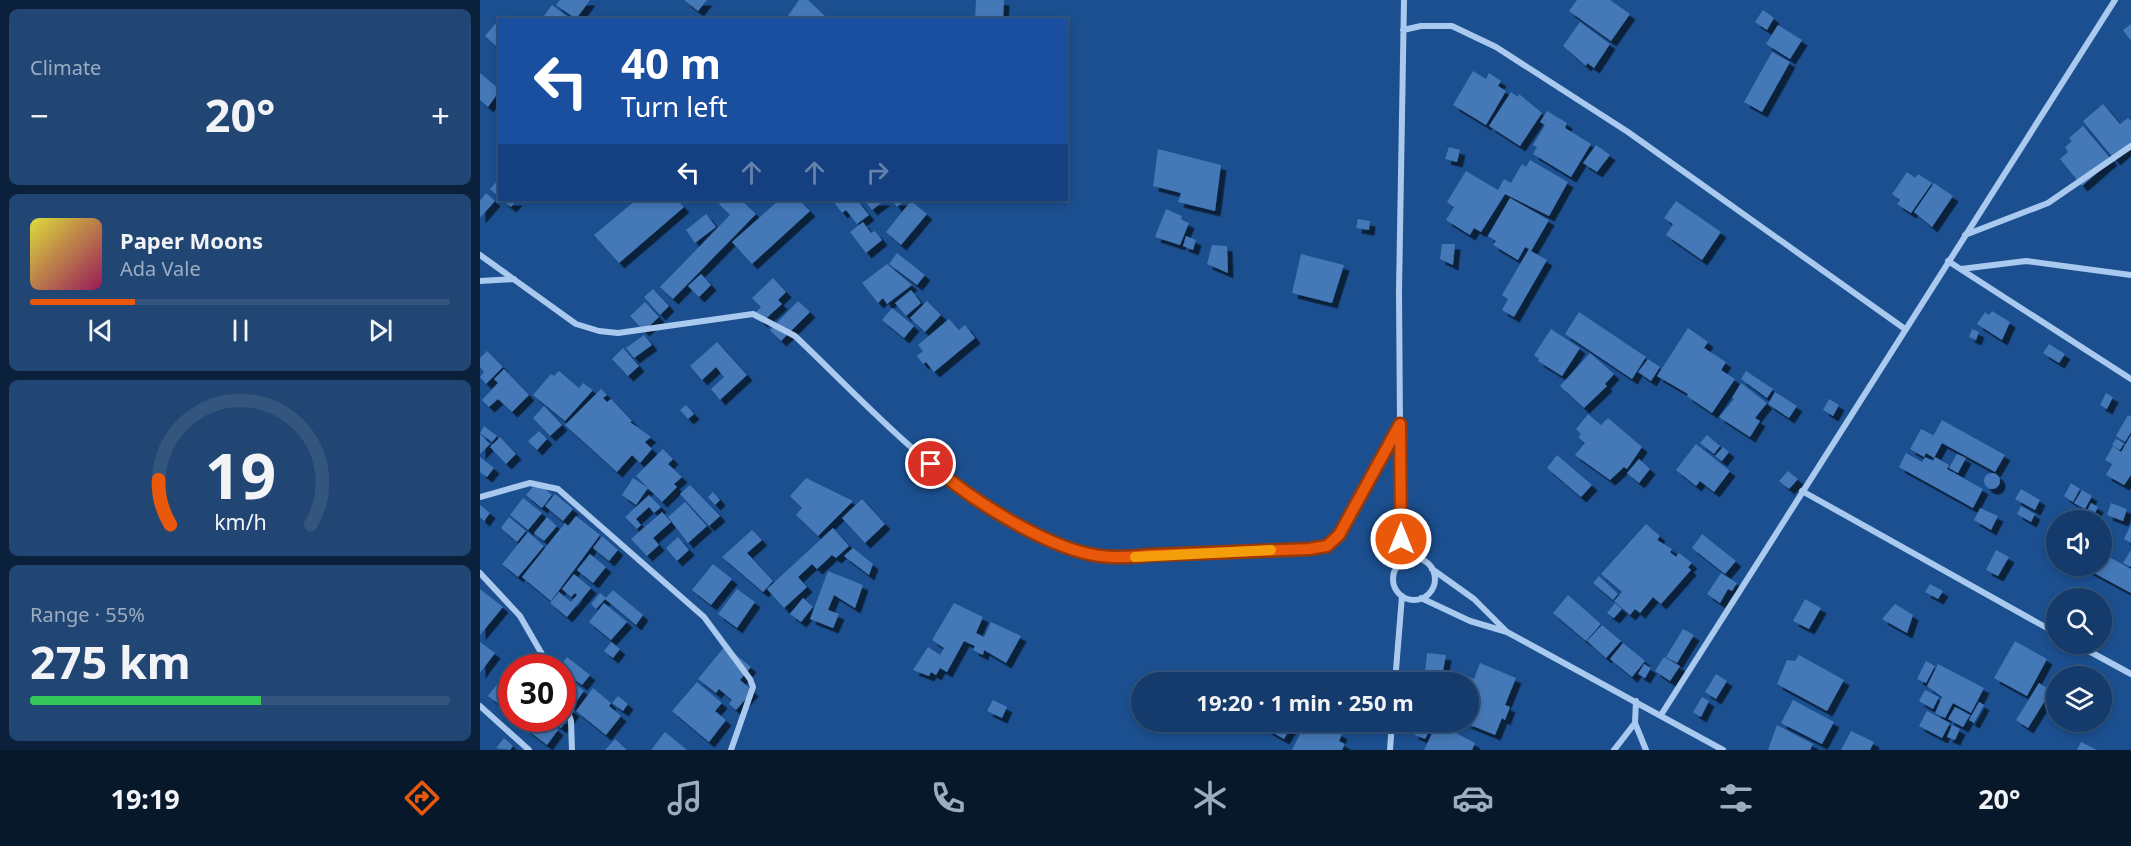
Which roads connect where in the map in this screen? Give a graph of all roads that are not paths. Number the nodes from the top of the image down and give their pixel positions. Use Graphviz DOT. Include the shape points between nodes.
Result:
graph roads {
  1 [pos="1404,0"];
  2 [pos="2115,0"];
  3 [pos="1403,30"];
  4 [pos="2131,146"];
  5 [pos="1965,235"];
  6 [pos="480,255"];
  7 [pos="1948,261"];
  8 [pos="1961,269"];
  9 [pos="2131,275"];
  10 [pos="514,279"];
  11 [pos="480,281"];
  12 [pos="1905,329"];
  13 [pos="2131,379"];
  14 [pos="1400,424"];
  15 [pos="1802,491"];
  16 [pos="480,497"];
  17 [pos="1401,562"];
  18 [pos="1432,569"];
  19 [pos="480,573"];
  20 [pos="1402,596"];
  21 [pos="1421,598"];
  22 [pos="2046,627"];
  23 [pos="1507,632"];
  24 [pos="542,654"];
  25 [pos="2094,654"];
  26 [pos="1396,672"];
  27 [pos="2131,674"];
  28 [pos="1636,701"];
  29 [pos="480,706"];
  30 [pos="1660,715"];
  31 [pos="1635,723"];
  32 [pos="571,732"];
  33 [pos="1391,732"];
  34 [pos="529,750"];
  35 [pos="572,750"];
  36 [pos="731,750"];
  37 [pos="1390,750"];
  38 [pos="1614,750"];
  39 [pos="1646,750"];
  40 [pos="1723,750"];
  1 -- 3 [label="street"];
  2 -- 5 [label="street"];
  3 -- 12 [label="street" via="1452,26 1496,46 1628,132"];
  3 -- 14 [label="street"];
  4 -- 5 [label="street" via="2048,203"];
  5 -- 7 [label="street"];
  6 -- 10 [label="street"];
  7 -- 8 [label="street"];
  7 -- 12 [label="street"];
  8 -- 9 [label="street" via="2026,261"];
  8 -- 13 [label="street"];
  10 -- 11 [label="street"];
  10 -- 14 [label="street" via="576,324 599,331 618,333 753,314 776,324 795,336 948,480 1022,527 1097,556 1126,558 1327,546 1348,523"];
  12 -- 15 [label="street"];
  14 -- 17 [label="street"];
  15 -- 22 [label="street"];
  15 -- 30 [label="street"];
  16 -- 36 [label="street" via="530,483 558,489 704,617 753,687"];
  17 -- 18 [label="street" via="1421,560"];
  17 -- 20 [label="street" via="1393,579"];
  18 -- 21 [label="street" via="1432,590"];
  18 -- 23 [label="street" via="1474,599"];
  19 -- 24 [label="street" via="520,615"];
  20 -- 21 [label="street"];
  20 -- 26 [label="street"];
  21 -- 23 [label="street" via="1470,621"];
  23 -- 28 [label="street"];
  25 -- 27 [label="street"];
  28 -- 30 [label="street"];
  28 -- 31 [label="street"];
  29 -- 34 [label="street"];
  30 -- 40 [label="street"];
  31 -- 38 [label="street"];
  31 -- 39 [label="street"];
  32 -- 35 [label="street"];
  33 -- 37 [label="street"];
}
